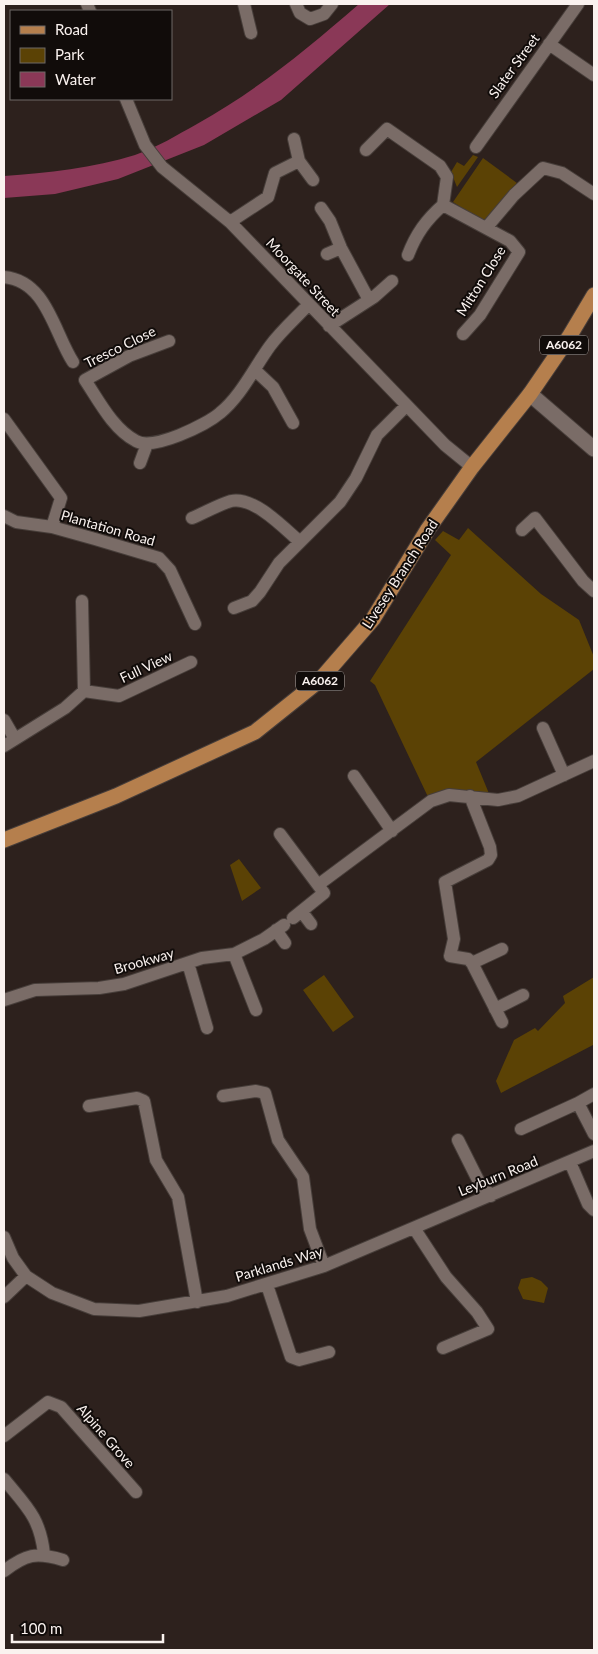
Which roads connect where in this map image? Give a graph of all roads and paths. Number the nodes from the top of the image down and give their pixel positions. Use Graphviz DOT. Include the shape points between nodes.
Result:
graph roads {
  1 [pos="244,4"];
  2 [pos="296,4"];
  3 [pos="332,4"];
  4 [pos="578,4"];
  5 [pos="252,33"];
  6 [pos="549,44"];
  7 [pos="594,75"];
  8 [pos="126,100"];
  9 [pos="294,139"];
  10 [pos="476,147"];
  11 [pos="366,150"];
  12 [pos="300,161"];
  13 [pos="313,180"];
  14 [pos="594,194"];
  15 [pos="443,205"];
  16 [pos="321,208"];
  17 [pos="230,222"];
  18 [pos="487,227"];
  19 [pos="341,248"];
  20 [pos="327,254"];
  21 [pos="408,255"];
  22 [pos="4,277"];
  23 [pos="392,281"];
  24 [pos="594,295"];
  25 [pos="369,300"];
  26 [pos="309,304"];
  27 [pos="329,326"];
  28 [pos="464,334"];
  29 [pos="169,341"];
  30 [pos="256,371"];
  31 [pos="79,372"];
  32 [pos="530,394"];
  33 [pos="406,406"];
  34 [pos="4,419"];
  35 [pos="293,423"];
  36 [pos="148,444"];
  37 [pos="594,449"];
  38 [pos="140,463"];
  39 [pos="472,467"];
  40 [pos="4,516"];
  41 [pos="192,518"];
  42 [pos="52,528"];
  43 [pos="522,530"];
  44 [pos="300,542"];
  45 [pos="594,591"];
  46 [pos="82,601"];
  47 [pos="234,608"];
  48 [pos="195,624"];
  49 [pos="191,662"];
  50 [pos="84,691"];
  51 [pos="4,720"];
  52 [pos="543,728"];
  53 [pos="15,739"];
  54 [pos="4,746"];
  55 [pos="594,761"];
  56 [pos="564,775"];
  57 [pos="354,776"];
  58 [pos="470,796"];
  59 [pos="392,831"];
  60 [pos="280,834"];
  61 [pos="4,840"];
  62 [pos="318,885"];
  63 [pos="289,921"];
  64 [pos="311,924"];
  65 [pos="285,942"];
  66 [pos="502,949"];
  67 [pos="234,954"];
  68 [pos="472,963"];
  69 [pos="188,964"];
  70 [pos="523,995"];
  71 [pos="4,1000"];
  72 [pos="496,1009"];
  73 [pos="256,1010"];
  74 [pos="502,1022"];
  75 [pos="207,1028"];
  76 [pos="594,1094"];
  77 [pos="223,1096"];
  78 [pos="578,1104"];
  79 [pos="89,1106"];
  80 [pos="521,1129"];
  81 [pos="594,1134"];
  82 [pos="458,1140"];
  83 [pos="594,1151"];
  84 [pos="570,1162"];
  85 [pos="491,1196"];
  86 [pos="594,1210"];
  87 [pos="414,1228"];
  88 [pos="4,1237"];
  89 [pos="324,1266"];
  90 [pos="26,1276"];
  91 [pos="267,1285"];
  92 [pos="4,1297"];
  93 [pos="196,1302"];
  94 [pos="443,1348"];
  95 [pos="329,1352"];
  96 [pos="4,1436"];
  97 [pos="4,1479"];
  98 [pos="136,1492"];
  99 [pos="44,1554"];
  100 [pos="63,1560"];
  101 [pos="4,1571"];
  1 -- 5 [label="street"];
  2 -- 3 [label="street" via="300,13 310,19 324,14"];
  4 -- 6 [label="street, Slater Street"];
  6 -- 7 [label="street"];
  6 -- 10 [label="street, Slater Street"];
  8 -- 17 [label="street, Moorgate Street" via="145,145 162,167"];
  9 -- 12 [label="street"];
  11 -- 15 [label="street" via="387,129 440,166 447,177"];
  12 -- 13 [label="street"];
  12 -- 17 [label="street" via="275,173 268,198"];
  14 -- 18 [label="street" via="562,173 543,168"];
  15 -- 18 [label="street"];
  15 -- 21 [label="street" via="428,218"];
  16 -- 19 [label="street"];
  17 -- 26 [label="street, Moorgate Street"];
  18 -- 28 [label="street, Mitton Close" via="510,241 519,252 480,315"];
  19 -- 20 [label="street"];
  19 -- 25 [label="street"];
  22 -- 31 [label="street" via="13,278 29,288 46,305 64,349"];
  23 -- 25 [label="street"];
  24 -- 32 [label="main road, Livesey Branch Road / A6062"];
  25 -- 27 [label="street"];
  26 -- 27 [label="street, Moorgate Street"];
  26 -- 30 [label="street" via="270,346"];
  27 -- 33 [label="street, Moorgate Street"];
  29 -- 31 [label="street, Tresco Close"];
  30 -- 35 [label="street" via="274,387"];
  30 -- 36 [label="street" via="220,413 173,438"];
  31 -- 36 [label="street, Tresco Close" via="110,418 136,442"];
  32 -- 37 [label="street"];
  32 -- 39 [label="main road, Livesey Branch Road / A6062"];
  33 -- 39 [label="street, Moorgate Street"];
  33 -- 44 [label="street" via="377,434 356,478 340,502"];
  34 -- 42 [label="street" via="61,498"];
  36 -- 38 [label="street"];
  39 -- 61 [label="main road, Livesey Branch Road / A6062" via="428,529 374,619 320,680 263,727 116,796"];
  40 -- 42 [label="street, Plantation Road" via="16,522"];
  41 -- 44 [label="street" via="233,501 252,504"];
  42 -- 48 [label="street, Plantation Road" via="159,558 170,570"];
  43 -- 45 [label="street" via="535,518 583,582"];
  44 -- 47 [label="street" via="279,563 252,601"];
  46 -- 50 [label="street"];
  49 -- 50 [label="street, Full View" via="119,696"];
  50 -- 53 [label="street" via="65,708"];
  51 -- 53 [label="street"];
  52 -- 56 [label="street"];
  53 -- 54 [label="street"];
  55 -- 56 [label="street"];
  56 -- 58 [label="street" via="518,796 498,800"];
  57 -- 59 [label="street"];
  58 -- 59 [label="street" via="449,795 431,801"];
  58 -- 68 [label="street" via="491,855 488,860 445,882 454,939 450,956 468,959"];
  59 -- 62 [label="street"];
  60 -- 62 [label="street"];
  62 -- 63 [label="street, Brookway" via="324,896"];
  63 -- 64 [label="street"];
  63 -- 65 [label="street"];
  63 -- 67 [label="street, Brookway"];
  66 -- 68 [label="street"];
  67 -- 69 [label="street, Brookway" via="202,958"];
  67 -- 73 [label="street"];
  68 -- 72 [label="street"];
  69 -- 71 [label="street, Brookway" via="124,984 35,990"];
  69 -- 75 [label="street"];
  70 -- 72 [label="street"];
  72 -- 74 [label="street"];
  76 -- 78 [label="street"];
  77 -- 89 [label="street" via="256,1091 265,1093 278,1140 303,1177 310,1229"];
  78 -- 80 [label="street"];
  78 -- 81 [label="street"];
  79 -- 93 [label="street" via="138,1098 144,1101 156,1160 178,1197"];
  82 -- 85 [label="street" via="479,1182"];
  83 -- 84 [label="street, Leyburn Road"];
  84 -- 85 [label="street, Leyburn Road"];
  84 -- 86 [label="street" via="588,1204"];
  85 -- 87 [label="street, Leyburn Road"];
  87 -- 89 [label="street, Parklands Way"];
  87 -- 94 [label="street" via="446,1277 488,1329"];
  88 -- 90 [label="street, Parklands Way"];
  89 -- 91 [label="street, Parklands Way"];
  90 -- 92 [label="street"];
  90 -- 93 [label="street, Parklands Way" via="52,1293 94,1309 139,1311"];
  91 -- 93 [label="street, Parklands Way"];
  91 -- 95 [label="street" via="291,1357 299,1360"];
  96 -- 98 [label="street, Alpine Grove" via="48,1402 61,1407"];
  97 -- 99 [label="street" via="36,1518"];
  99 -- 100 [label="street"];
  99 -- 101 [label="street" via="22,1557"];
}
